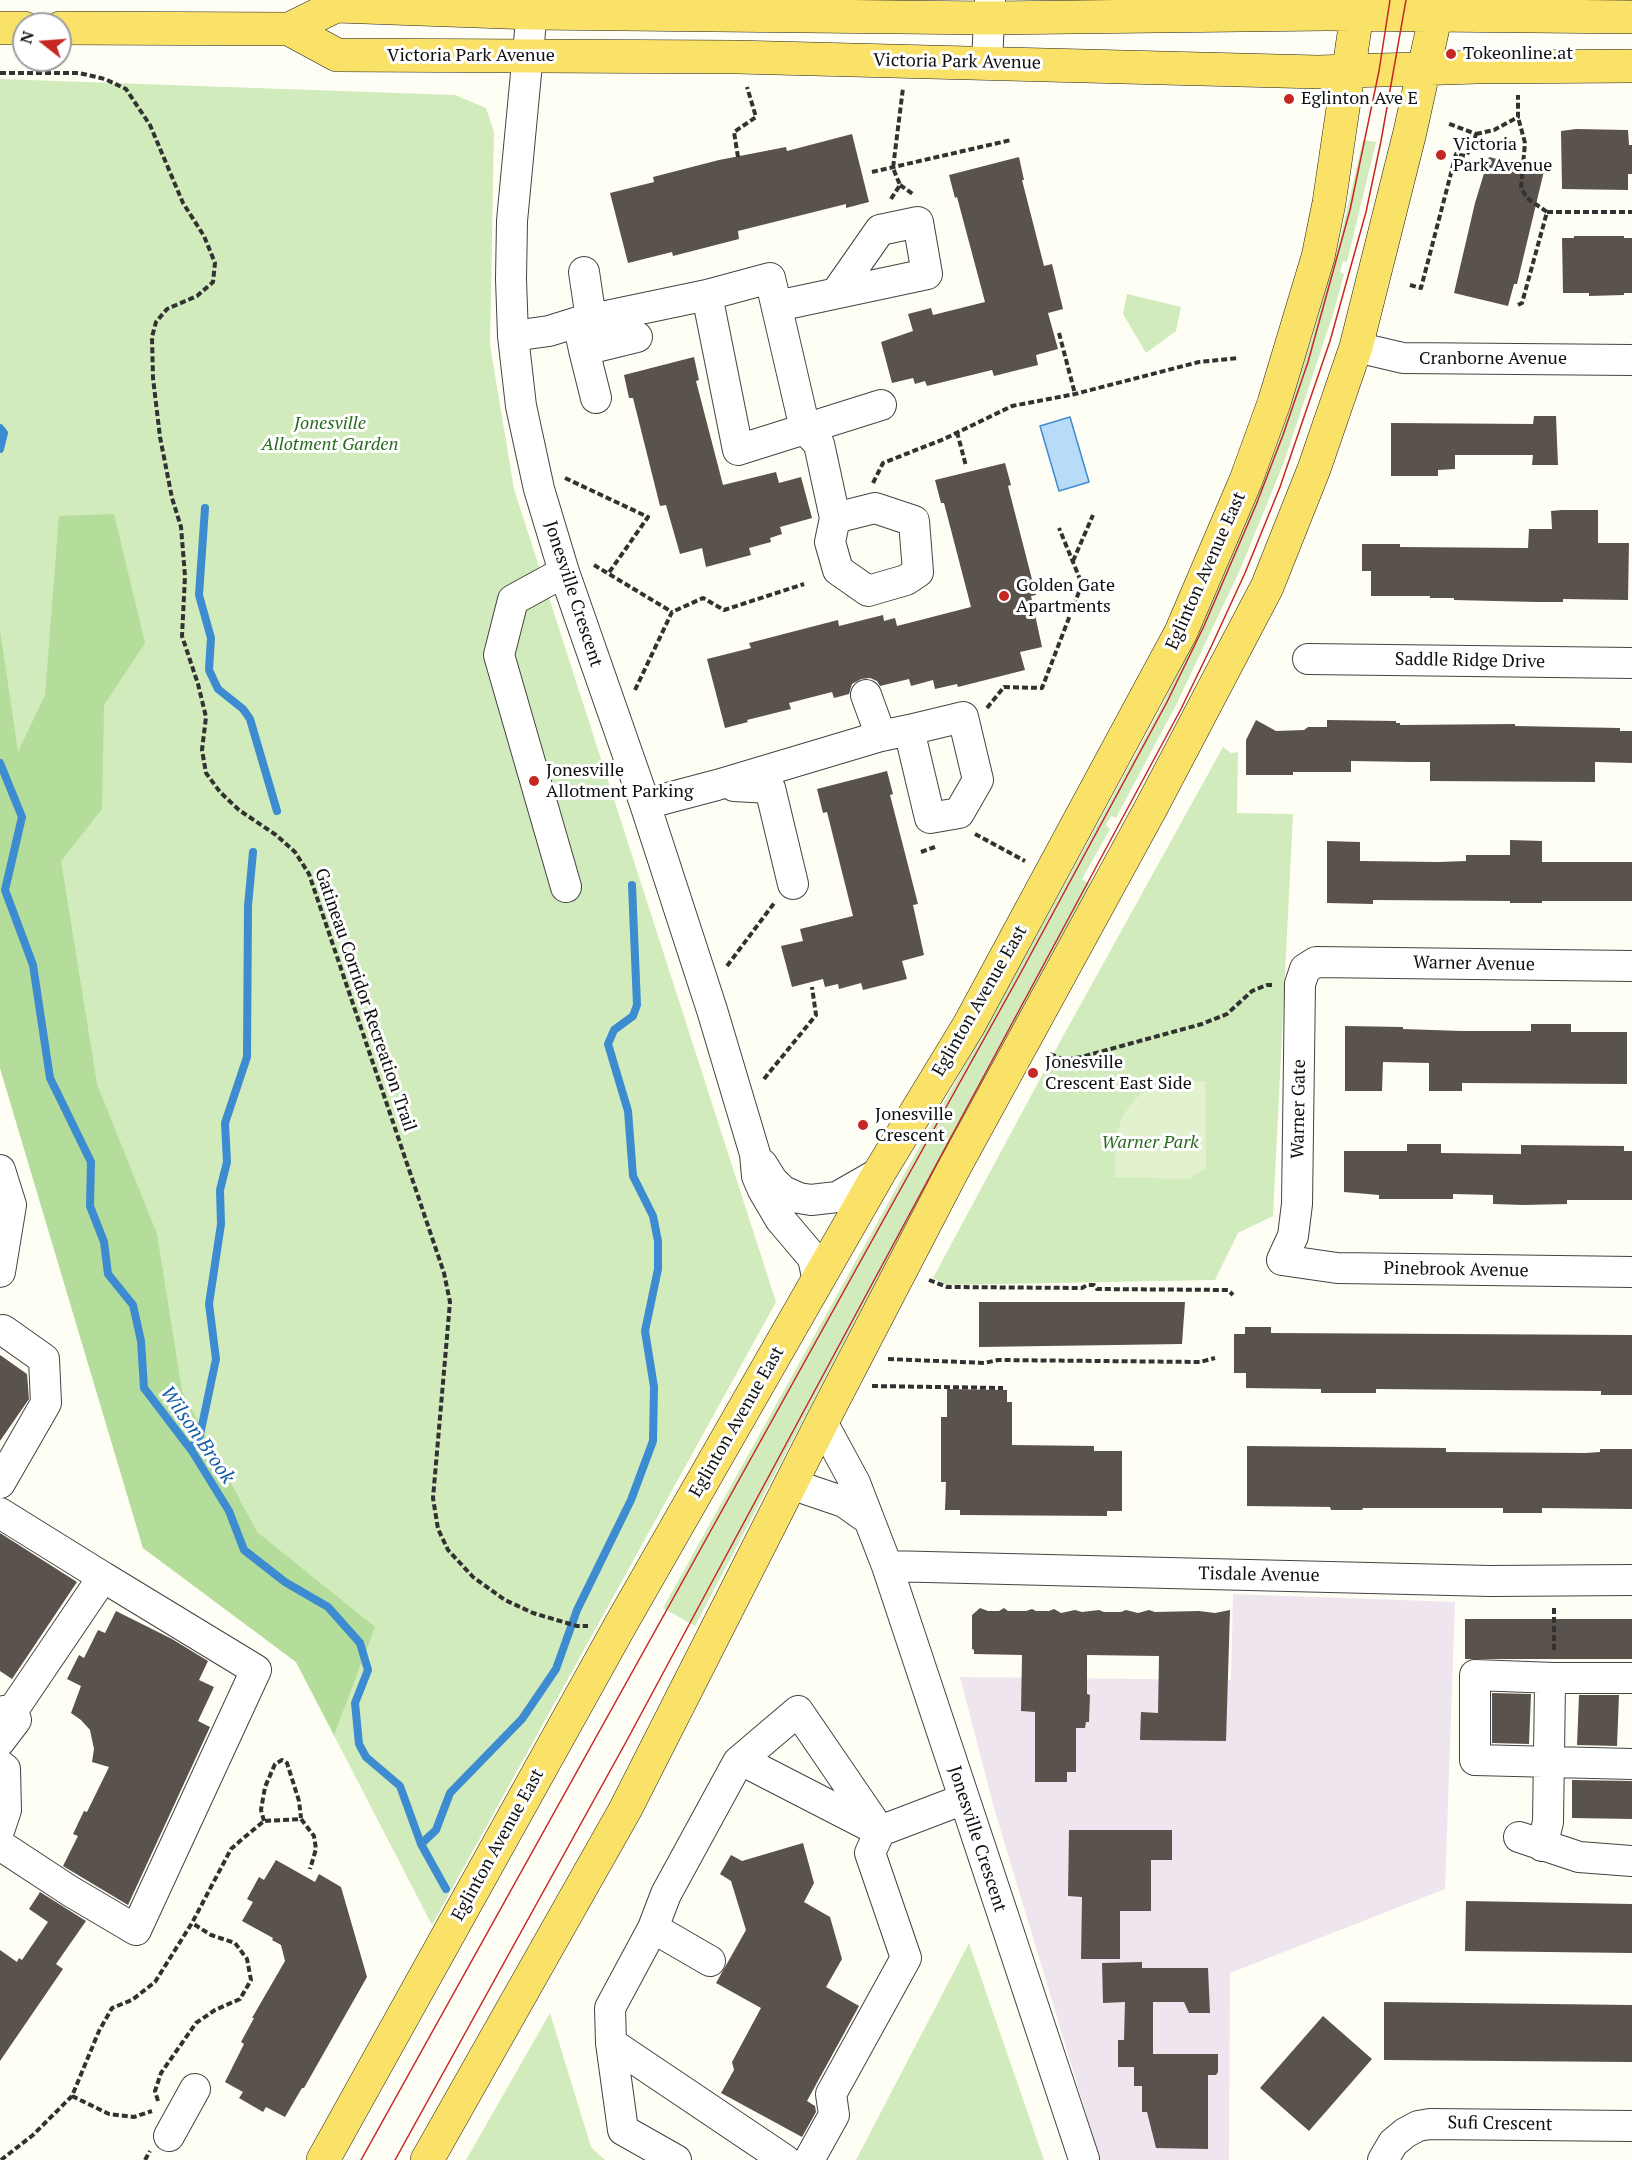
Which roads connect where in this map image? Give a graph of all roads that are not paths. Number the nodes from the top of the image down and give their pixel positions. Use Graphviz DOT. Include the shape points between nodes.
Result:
graph roads {
  1 [pos="533,6"];
  2 [pos="1358,7"];
  3 [pos="1438,8"];
  4 [pos="989,9"];
  5 [pos="1632,17"];
  6 [pos="72,28"];
  7 [pos="289,29"];
  8 [pos="528,56"];
  9 [pos="987,62"];
  10 [pos="1632,66"];
  11 [pos="1424,69"];
  12 [pos="1348,72"];
  13 [pos="584,272"];
  14 [pos="836,293"];
  15 [pos="707,294"];
  16 [pos="777,306"];
  17 [pos="584,330"];
  18 [pos="513,336"];
  19 [pos="637,337"];
  20 [pos="1356,347"];
  21 [pos="1632,360"];
  22 [pos="596,398"];
  23 [pos="881,405"];
  24 [pos="804,429"];
  25 [pos="835,518"];
  26 [pos="564,572"];
  27 [pos="1308,659"];
  28 [pos="1632,663"];
  29 [pos="866,695"];
  30 [pos="820,773"];
  31 [pos="717,785"];
  32 [pos="770,788"];
  33 [pos="645,804"];
  34 [pos="793,884"];
  35 [pos="566,887"];
  36 [pos="1632,966"];
  37 [pos="1308,973"];
  38 [pos="755,1154"];
  39 [pos="879,1173"];
  40 [pos="1,1177"];
  41 [pos="1,1256"];
  42 [pos="1282,1260"];
  43 [pos="1632,1272"];
  44 [pos="818,1281"];
  45 [pos="3,1330"];
  46 [pos="822,1422"];
  47 [pos="9,1447"];
  48 [pos="0,1483"];
  49 [pos="791,1484"];
  50 [pos="0,1513"];
  51 [pos="868,1519"];
  52 [pos="887,1566"];
  53 [pos="103,1577"];
  54 [pos="1632,1580"];
  55 [pos="1554,1670"];
  56 [pos="1632,1678"];
  57 [pos="7,1713"];
  58 [pos="0,1741"];
  59 [pos="741,1760"];
  60 [pos="1549,1762"];
  61 [pos="1632,1764"];
  62 [pos="0,1765"];
  63 [pos="964,1799"];
  64 [pos="0,1828"];
  65 [pos="880,1831"];
  66 [pos="0,1845"];
  67 [pos="1632,1861"];
  68 [pos="653,1928"];
  69 [pos="710,1961"];
  70 [pos="610,2043"];
  71 [pos="195,2089"];
  72 [pos="1632,2126"];
  73 [pos="160,2143"];
  74 [pos="1084,2159"];
  75 [pos="323,2160"];
  76 [pos="427,2160"];
  77 [pos="676,2160"];
  78 [pos="785,2160"];
  79 [pos="809,2160"];
  80 [pos="1383,2160"];
  1 -- 4 [label="main road, Victoria Park Avenue"];
  1 -- 7 [label="main road, Victoria Park Avenue" via="336,6"];
  1 -- 8 [label="street, Jonesville Crescent"];
  2 -- 3 [label="main road, Victoria Park Avenue"];
  2 -- 4 [label="main road, Victoria Park Avenue"];
  2 -- 12 [label="main road, Eglinton Avenue East"];
  3 -- 5 [label="main road, Victoria Park Avenue"];
  3 -- 11 [label="main road"];
  4 -- 9 [label="street"];
  6 -- 7 [label="main road, Victoria Park Avenue"];
  7 -- 8 [label="main road, Victoria Park Avenue" via="338,55"];
  8 -- 9 [label="main road, Victoria Park Avenue"];
  8 -- 18 [label="street, Jonesville Crescent" via="512,221"];
  9 -- 12 [label="main road, Victoria Park Avenue"];
  10 -- 11 [label="main road, Victoria Park Avenue"];
  11 -- 12 [label="main road, Victoria Park Avenue"];
  11 -- 20 [label="main road"];
  12 -- 39 [label="main road, Eglinton Avenue East" via="1318,257 1274,403 1200,589 1181,632 969,1025"];
  13 -- 17 [label="street"];
  14 -- 16 [label="street"];
  15 -- 16 [label="street" via="770,278"];
  15 -- 17 [label="street"];
  15 -- 24 [label="street" via="738,450"];
  16 -- 24 [label="street"];
  17 -- 18 [label="street"];
  17 -- 19 [label="street"];
  17 -- 22 [label="street"];
  18 -- 26 [label="street, Jonesville Crescent" via="523,416 539,489"];
  20 -- 21 [label="street, Cranborne Avenue" via="1403,358"];
  20 -- 46 [label="main road" via="1267,587"];
  23 -- 24 [label="street"];
  24 -- 25 [label="street" via="819,444"];
  26 -- 33 [label="street, Jonesville Crescent"];
  26 -- 35 [label="street" via="513,600 499,655"];
  27 -- 28 [label="street, Saddle Ridge Drive"];
  29 -- 31 [label="street" via="895,733"];
  30 -- 32 [label="street"];
  31 -- 32 [label="street"];
  31 -- 33 [label="street"];
  32 -- 34 [label="street"];
  33 -- 38 [label="street, Jonesville Crescent"];
  36 -- 37 [label="street, Warner Avenue"];
  37 -- 42 [label="street, Warner Gate" via="1297,1204 1293,1236"];
  38 -- 39 [label="street, Jonesville Crescent" via="783,1191 811,1200 837,1197"];
  38 -- 44 [label="street, Jonesville Crescent" via="763,1190 780,1219 813,1258"];
  39 -- 44 [label="main road, Eglinton Avenue East"];
  40 -- 41 [label="street" via="11,1205"];
  42 -- 43 [label="street, Pinebrook Avenue" via="1337,1268"];
  44 -- 75 [label="main road, Eglinton Avenue East" via="621,1624"];
  45 -- 47 [label="street" via="44,1359 46,1403"];
  46 -- 49 [label="main road"];
  46 -- 51 [label="street, Jonesville Crescent" via="855,1483"];
  47 -- 48 [label="street"];
  49 -- 51 [label="street" via="844,1502"];
  49 -- 76 [label="main road" via="625,1810"];
  50 -- 53 [label="street"];
  51 -- 52 [label="street, Jonesville Crescent"];
  52 -- 54 [label="street, Tisdale Avenue" via="1478,1581"];
  52 -- 63 [label="street, Jonesville Crescent"];
  53 -- 57 [label="street"];
  53 -- 66 [label="street" via="256,1670 136,1930"];
  55 -- 56 [label="street"];
  55 -- 60 [label="street" via="1550,1685"];
  55 -- 60 [label="street" via="1475,1675 1475,1760"];
  57 -- 58 [label="street" via="16,1720"];
  59 -- 65 [label="street"];
  59 -- 65 [label="street" via="798,1711"];
  59 -- 68 [label="street" via="666,1894"];
  60 -- 61 [label="street"];
  60 -- 67 [label="street" via="1548,1822 1531,1841 1579,1857"];
  62 -- 64 [label="street" via="5,1769 6,1810"];
  63 -- 65 [label="street"];
  63 -- 74 [label="street, Jonesville Crescent"];
  65 -- 79 [label="street" via="870,1853 906,1958 831,2094 834,2115"];
  68 -- 69 [label="street"];
  68 -- 70 [label="street" via="610,2008"];
  70 -- 77 [label="street" via="623,2130"];
  70 -- 78 [label="street"];
  71 -- 73 [label="street"];
  72 -- 80 [label="street, Sufi Crescent" via="1430,2124 1418,2126 1393,2143"];
}
